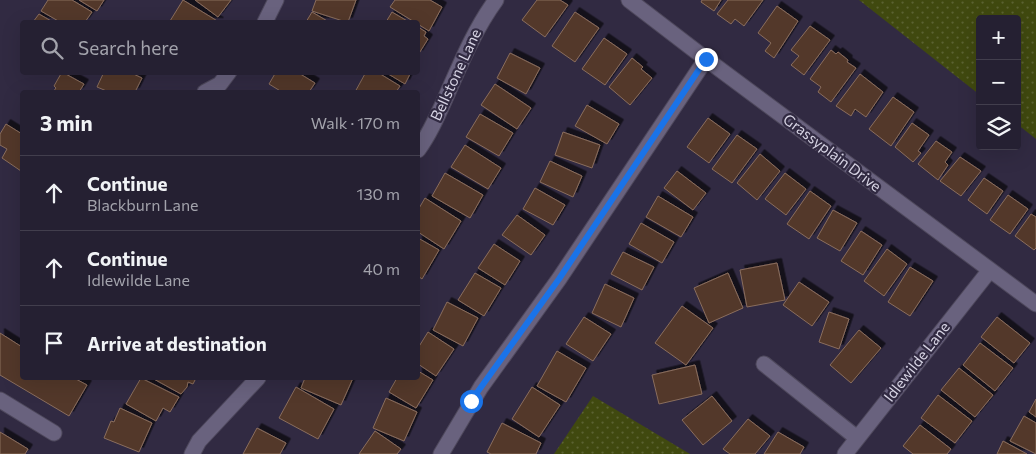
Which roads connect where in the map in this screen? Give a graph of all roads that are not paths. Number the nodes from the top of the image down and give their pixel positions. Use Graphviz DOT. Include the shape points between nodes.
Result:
graph roads {
  1 [pos="276,0"];
  2 [pos="496,0"];
  3 [pos="629,0"];
  4 [pos="266,20"];
  5 [pos="706,59"];
  6 [pos="227,75"];
  7 [pos="209,90"];
  8 [pos="420,147"];
  9 [pos="990,270"];
  10 [pos="1036,304"];
  11 [pos="764,364"];
  12 [pos="256,380"];
  13 [pos="0,400"];
  14 [pos="54,433"];
  15 [pos="857,438"];
  16 [pos="192,454"];
  17 [pos="442,454"];
  18 [pos="845,454"];
  1 -- 4 [label="street"];
  2 -- 8 [label="street, Bellstone Lane" via="477,29"];
  3 -- 5 [label="street, Grassyplain Drive"];
  5 -- 9 [label="street, Grassyplain Drive"];
  5 -- 17 [label="street" via="559,279 481,387"];
  6 -- 7 [label="street" via="220,84"];
  9 -- 10 [label="street, Grassyplain Drive"];
  9 -- 15 [label="street, Idlewilde Lane"];
  11 -- 15 [label="street"];
  12 -- 16 [label="street" via="199,441"];
  13 -- 14 [label="street"];
  15 -- 18 [label="street, Idlewilde Lane"];
}
